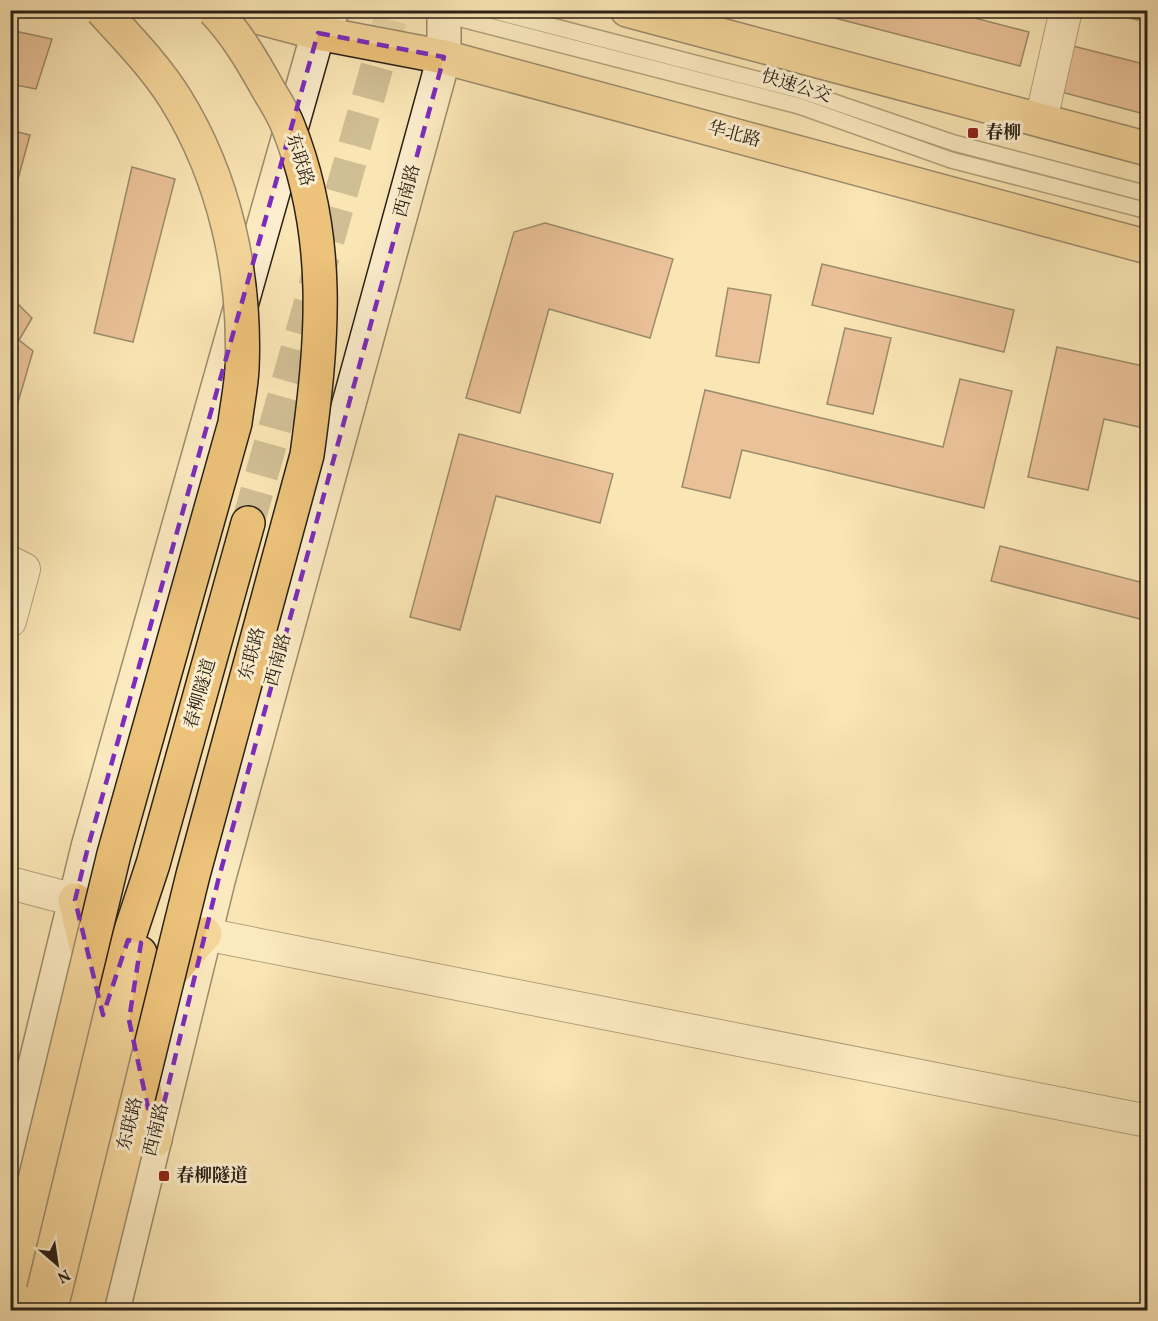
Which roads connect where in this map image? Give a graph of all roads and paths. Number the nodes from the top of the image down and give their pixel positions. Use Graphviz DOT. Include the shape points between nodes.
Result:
graph roads {
  1 [pos="102,10"];
  2 [pos="214,10"];
  3 [pos="231,10"];
  4 [pos="490,10"];
  5 [pos="627,10"];
  6 [pos="1066,10"];
  7 [pos="440,12"];
  8 [pos="326,22"];
  9 [pos="444,57"];
  10 [pos="1041,120"];
  11 [pos="1148,149"];
  12 [pos="1148,194"];
  13 [pos="1148,211"];
  14 [pos="1148,247"];
  15 [pos="249,523"];
  16 [pos="10,562"];
  17 [pos="10,621"];
  18 [pos="10,883"];
  19 [pos="75,900"];
  20 [pos="205,934"];
  21 [pos="116,1018"];
  22 [pos="1148,1121"];
  23 [pos="155,1140"];
  24 [pos="10,1168"];
  25 [pos="10,1283"];
  26 [pos="30,1311"];
  27 [pos="58,1311"];
  28 [pos="86,1311"];
  29 [pos="114,1311"];
  1 -- 25 [label="main road, bridge" via="174,96 196,135 214,180 237,271 242,370 235,423 114,854"];
  2 -- 28 [label="main road, 东联路, bridge" via="258,70 288,124 307,182 318,234 322,289 315,402 308,455 193,875"];
  3 -- 8 [label="main road, 华北路"];
  4 -- 12 [label="lane, 快速公交" via="799,90 954,142"];
  5 -- 10 [label="main road"];
  6 -- 10 [label="street"];
  7 -- 9 [label="main road, 西南路"];
  7 -- 13 [label="lane, 快速公交" via="799,106 951,160"];
  8 -- 9 [label="main road, 华北路"];
  8 -- 19 [label="main road"];
  9 -- 14 [label="main road, 华北路"];
  9 -- 20 [label="main road, 西南路"];
  10 -- 11 [label="main road"];
  15 -- 21 [label="main road, 春柳隧道" via="153,864"];
  16 -- 17 [label="street" via="24,570"];
  18 -- 19 [label="street"];
  19 -- 21 [label="main road"];
  19 -- 24 [label="main road"];
  20 -- 21 [label="main road"];
  20 -- 22 [label="street"];
  20 -- 23 [label="main road, 西南路"];
  21 -- 23 [label="main road"];
  21 -- 26 [label="main road"];
  21 -- 27 [label="main road"];
  23 -- 29 [label="main road, 西南路"];
}
